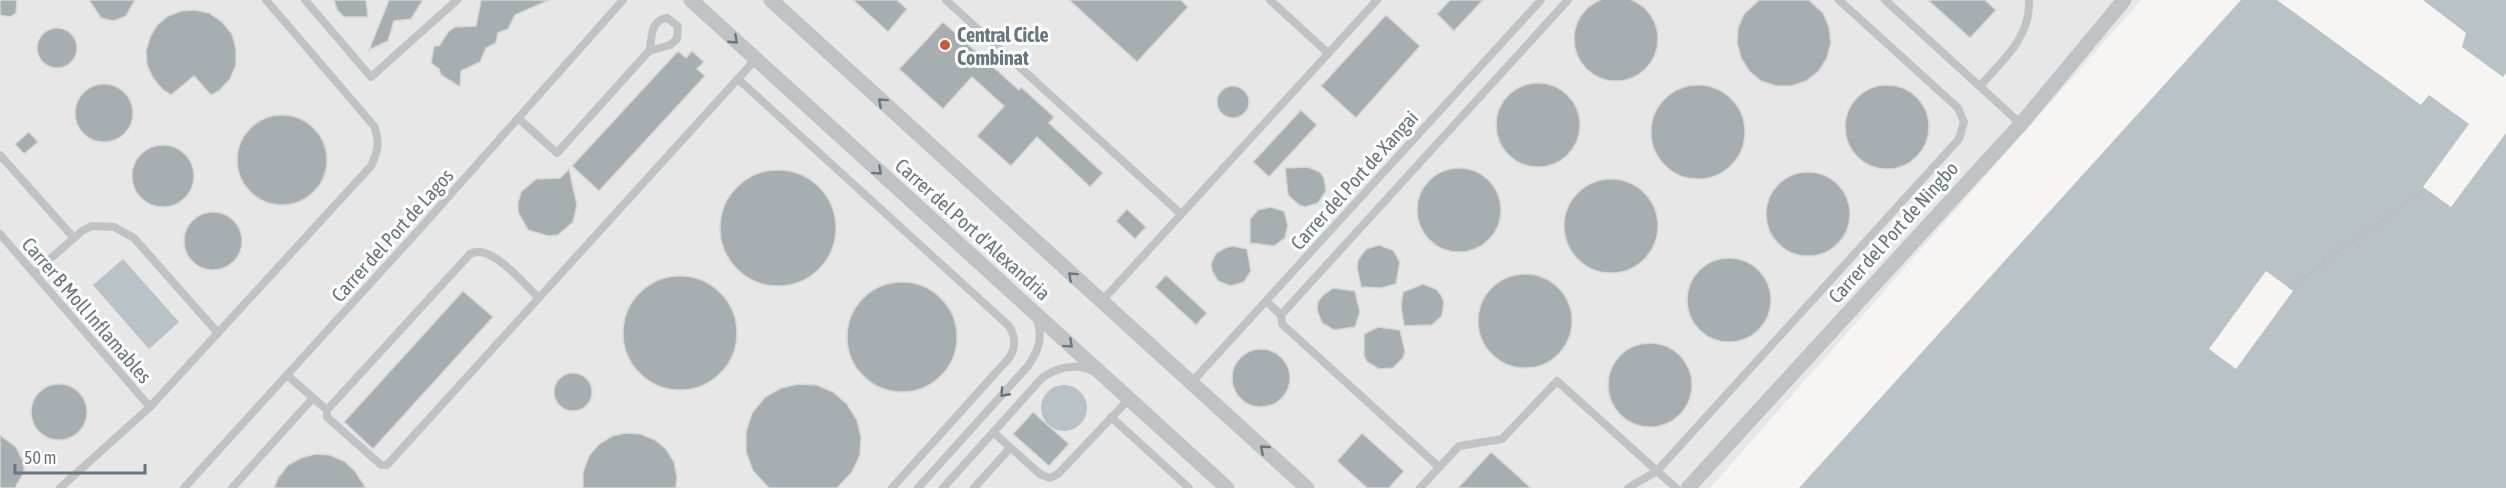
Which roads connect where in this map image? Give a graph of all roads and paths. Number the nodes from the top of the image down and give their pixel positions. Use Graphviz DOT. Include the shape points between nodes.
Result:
graph roads {
  1 [pos="266,0"];
  2 [pos="305,0"];
  3 [pos="457,0"];
  4 [pos="691,0"];
  5 [pos="771,0"];
  6 [pos="946,0"];
  7 [pos="1270,0"];
  8 [pos="1377,0"];
  9 [pos="1541,0"];
  10 [pos="1568,0"];
  11 [pos="1839,0"];
  12 [pos="1885,0"];
  13 [pos="2029,0"];
  14 [pos="2124,0"];
  15 [pos="624,1"];
  16 [pos="649,51"];
  17 [pos="1328,53"];
  18 [pos="755,60"];
  19 [pos="738,79"];
  20 [pos="1980,86"];
  21 [pos="518,118"];
  22 [pos="2020,124"];
  23 [pos="0,155"];
  24 [pos="2425,189"];
  25 [pos="1181,214"];
  26 [pos="0,234"];
  27 [pos="74,238"];
  28 [pos="34,273"];
  29 [pos="2289,288"];
  30 [pos="539,298"];
  31 [pos="1266,301"];
  32 [pos="1101,302"];
  33 [pos="1029,308"];
  34 [pos="1281,315"];
  35 [pos="218,333"];
  36 [pos="1102,374"];
  37 [pos="287,375"];
  38 [pos="1191,383"];
  39 [pos="313,398"];
  40 [pos="1129,399"];
  41 [pos="150,407"];
  42 [pos="327,410"];
  43 [pos="1111,417"];
  44 [pos="993,432"];
  45 [pos="1010,448"];
  46 [pos="1439,467"];
  47 [pos="1657,471"];
  48 [pos="60,488"];
  49 [pos="184,488"];
  50 [pos="232,488"];
  51 [pos="892,488"];
  52 [pos="918,488"];
  53 [pos="943,488"];
  54 [pos="974,488"];
  55 [pos="1189,488"];
  56 [pos="1227,488"];
  57 [pos="1307,488"];
  58 [pos="1419,488"];
  59 [pos="1628,488"];
  60 [pos="1676,488"];
  61 [pos="1688,488"];
  1 -- 35 [label="lane" via="374,126 378,147 370,166"];
  2 -- 3 [label="lane" via="371,77"];
  4 -- 18 [label="street, Carrer del Port d'Alexandria, one-way"];
  32 -- 5 [label="street, Carrer del Port d'Alexandria, one-way"];
  6 -- 25 [label="lane"];
  7 -- 17 [label="lane"];
  8 -- 17 [label="lane"];
  9 -- 31 [label="lane, Carrer del Port de Xangai"];
  10 -- 34 [label="lane"];
  11 -- 47 [label="lane" via="1958,108 1963,115 1963,131"];
  12 -- 20 [label="lane"];
  13 -- 20 [label="lane" via="2028,21 2020,40"];
  14 -- 22 [label="street, Carrer del Port de Ningbo"];
  15 -- 21 [label="lane, Carrer del Port de Lagos"];
  16 -- 16 [label="lane" via="674,42 679,30 675,22 667,18 655,23"];
  16 -- 21 [label="lane" via="558,153"];
  17 -- 25 [label="lane"];
  18 -- 19 [label="lane"];
  18 -- 33 [label="street, Carrer del Port d'Alexandria, one-way"];
  19 -- 30 [label="lane"];
  19 -- 51 [label="lane" via="1014,334 1009,358"];
  20 -- 22 [label="lane"];
  21 -- 37 [label="lane, Carrer del Port de Lagos"];
  22 -- 61 [label="street, Carrer del Port de Ningbo"];
  23 -- 27 [label="lane"];
  24 -- 29 [label="path"];
  25 -- 32 [label="lane"];
  26 -- 28 [label="lane, Carrer B Moll Inflamables"];
  27 -- 28 [label="lane"];
  27 -- 35 [label="lane" via="92,226 125,231"];
  28 -- 41 [label="lane, Carrer B Moll Inflamables"];
  30 -- 42 [label="lane" via="494,256 475,251"];
  30 -- 42 [label="lane" via="387,465 381,465 327,417"];
  31 -- 34 [label="lane"];
  31 -- 38 [label="lane, Carrer del Port de Xangai"];
  32 -- 38 [label="street, Carrer del Port d'Alexandria"];
  33 -- 36 [label="street, Carrer del Port d'Alexandria, one-way"];
  33 -- 52 [label="lane, one-way" via="1040,330 1035,357"];
  34 -- 46 [label="lane" via="1282,324"];
  35 -- 41 [label="lane"];
  36 -- 40 [label="street, Carrer del Port d'Alexandria"];
  36 -- 44 [label="lane" via="1075,366 1052,371"];
  37 -- 39 [label="lane"];
  37 -- 49 [label="lane, Carrer del Port de Lagos"];
  57 -- 38 [label="street, Carrer del Port d'Alexandria, one-way"];
  39 -- 42 [label="lane"];
  39 -- 50 [label="lane"];
  40 -- 43 [label="lane"];
  40 -- 56 [label="street, Carrer del Port d'Alexandria"];
  41 -- 48 [label="lane"];
  43 -- 45 [label="lane" via="1050,478"];
  43 -- 55 [label="lane"];
  44 -- 45 [label="lane"];
  44 -- 53 [label="lane"];
  45 -- 54 [label="lane"];
  46 -- 47 [label="lane" via="1459,446 1502,439 1557,381"];
  46 -- 58 [label="lane"];
  47 -- 59 [label="lane"];
  47 -- 60 [label="lane"];
}
